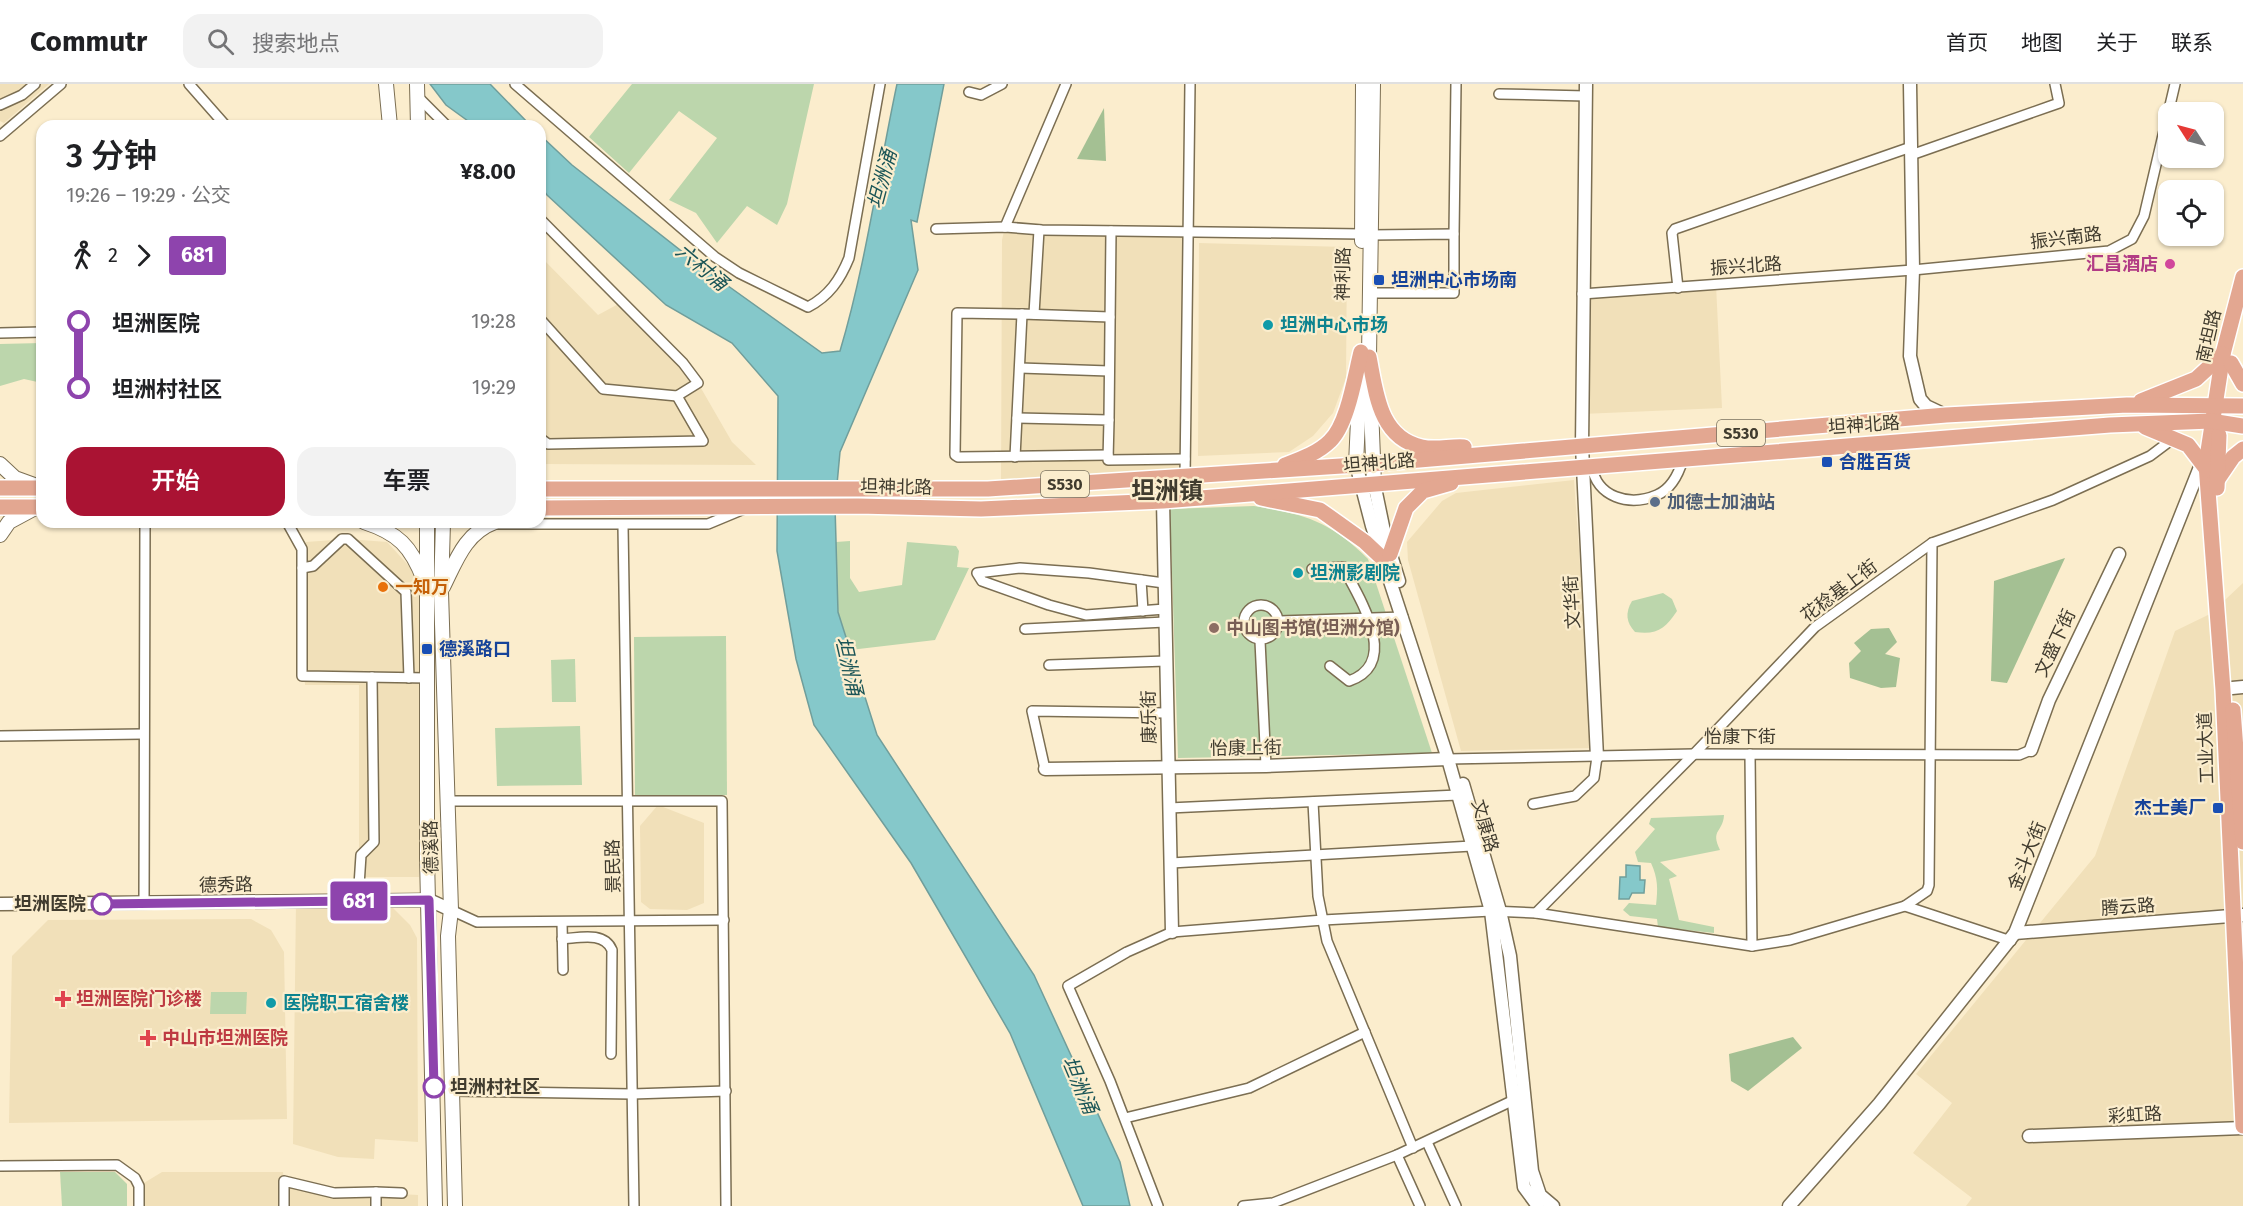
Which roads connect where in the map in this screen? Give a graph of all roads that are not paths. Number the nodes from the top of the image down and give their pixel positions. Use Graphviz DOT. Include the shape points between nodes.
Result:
graph roads {
  1 [pos="35,84"];
  2 [pos="61,84"];
  3 [pos="189,84"];
  4 [pos="515,84"];
  5 [pos="880,84"];
  6 [pos="1002,84"];
  7 [pos="1066,84"];
  8 [pos="1190,84"];
  9 [pos="1363,84"];
  10 [pos="1373,84"];
  11 [pos="1456,84"];
  12 [pos="1910,84"];
  13 [pos="2055,84"];
  14 [pos="2175,84"];
  15 [pos="387,89"];
  16 [pos="417,90"];
  17 [pos="1586,90"];
  18 [pos="969,92"];
  19 [pos="1499,94"];
  20 [pos="0,105"];
  21 [pos="221,120"];
  22 [pos="390,120"];
  23 [pos="418,120"];
  24 [pos="442,120"];
  25 [pos="0,136"];
  26 [pos="1911,151"];
  27 [pos="546,225"];
  28 [pos="1005,227"];
  29 [pos="936,229"];
  30 [pos="1039,230"];
  31 [pos="1111,231"];
  32 [pos="1190,232"];
  33 [pos="1366,234"];
  34 [pos="1454,234"];
  35 [pos="1913,270"];
  36 [pos="2243,277"];
  37 [pos="1678,288"];
  38 [pos="1370,293"];
  39 [pos="1582,294"];
  40 [pos="1022,314"];
  41 [pos="1034,314"];
  42 [pos="1110,317"];
  43 [pos="2243,317"];
  44 [pos="546,327"];
  45 [pos="36,332"];
  46 [pos="0,333"];
  47 [pos="1365,354"];
  48 [pos="2227,359"];
  49 [pos="1020,368"];
  50 [pos="1109,370"];
  51 [pos="2243,384"];
  52 [pos="677,396"];
  53 [pos="2218,404"];
  54 [pos="2127,405"];
  55 [pos="2243,406"];
  56 [pos="1946,415"];
  57 [pos="1017,418"];
  58 [pos="1109,420"];
  59 [pos="2216,422"];
  60 [pos="2136,424"];
  61 [pos="2243,426"];
  62 [pos="2174,438"];
  63 [pos="546,442"];
  64 [pos="1582,446"];
  65 [pos="2243,449"];
  66 [pos="1497,453"];
  67 [pos="1108,455"];
  68 [pos="1015,457"];
  69 [pos="1185,459"];
  70 [pos="1683,459"];
  71 [pos="0,464"];
  72 [pos="1356,464"];
  73 [pos="1372,464"];
  74 [pos="1588,466"];
  75 [pos="1272,471"];
  76 [pos="2208,471"];
  77 [pos="1480,474"];
  78 [pos="1185,477"];
  79 [pos="1367,483"];
  80 [pos="36,486"];
  81 [pos="0,488"];
  82 [pos="36,488"];
  83 [pos="546,488"];
  84 [pos="1237,494"];
  85 [pos="1163,501"];
  86 [pos="0,507"];
  87 [pos="36,507"];
  88 [pos="747,507"];
  89 [pos="36,508"];
  90 [pos="546,508"];
  91 [pos="546,524"];
  92 [pos="623,526"];
  93 [pos="145,528"];
  94 [pos="290,528"];
  95 [pos="386,528"];
  96 [pos="428,528"];
  97 [pos="442,528"];
  98 [pos="481,528"];
  99 [pos="0,536"];
  100 [pos="1932,543"];
  101 [pos="2119,555"];
  102 [pos="1386,556"];
  103 [pos="302,568"];
  104 [pos="1312,569"];
  105 [pos="1141,580"];
  106 [pos="1164,583"];
  107 [pos="434,592"];
  108 [pos="1143,611"];
  109 [pos="1165,615"];
  110 [pos="1403,617"];
  111 [pos="1367,618"];
  112 [pos="1280,621"];
  113 [pos="1025,629"];
  114 [pos="1260,641"];
  115 [pos="1166,661"];
  116 [pos="1049,665"];
  117 [pos="1330,666"];
  118 [pos="372,677"];
  119 [pos="409,678"];
  120 [pos="428,678"];
  121 [pos="2237,688"];
  122 [pos="1167,713"];
  123 [pos="143,734"];
  124 [pos="0,736"];
  125 [pos="2031,750"];
  126 [pos="1932,753"];
  127 [pos="1694,754"];
  128 [pos="1750,754"];
  129 [pos="1597,756"];
  130 [pos="1452,760"];
  131 [pos="1168,766"];
  132 [pos="1266,766"];
  133 [pos="1045,769"];
  134 [pos="1458,795"];
  135 [pos="448,801"];
  136 [pos="1313,802"];
  137 [pos="628,803"];
  138 [pos="1533,804"];
  139 [pos="1169,808"];
  140 [pos="2243,842"];
  141 [pos="1472,846"];
  142 [pos="1316,855"];
  143 [pos="1171,863"];
  144 [pos="429,900"];
  145 [pos="358,901"];
  146 [pos="0,904"];
  147 [pos="144,904"];
  148 [pos="1905,906"];
  149 [pos="451,910"];
  150 [pos="1496,911"];
  151 [pos="1536,913"];
  152 [pos="2238,916"];
  153 [pos="723,920"];
  154 [pos="1323,920"];
  155 [pos="630,921"];
  156 [pos="562,922"];
  157 [pos="1172,932"];
  158 [pos="2013,937"];
  159 [pos="562,939"];
  160 [pos="1752,946"];
  161 [pos="563,970"];
  162 [pos="612,996"];
  163 [pos="631,996"];
  164 [pos="1365,1032"];
  165 [pos="611,1054"];
  166 [pos="1524,1090"];
  167 [pos="726,1091"];
  168 [pos="454,1092"];
  169 [pos="632,1094"];
  170 [pos="1515,1101"];
  171 [pos="1125,1118"];
  172 [pos="2243,1127"];
  173 [pos="2029,1136"];
  174 [pos="1427,1142"];
  175 [pos="1413,1148"];
  176 [pos="1397,1155"];
  177 [pos="0,1166"];
  178 [pos="376,1192"];
  179 [pos="402,1193"];
  180 [pos="139,1206"];
  181 [pos="284,1206"];
  182 [pos="376,1206"];
  183 [pos="435,1206"];
  184 [pos="455,1206"];
  185 [pos="634,1206"];
  186 [pos="726,1206"];
  187 [pos="1158,1206"];
  188 [pos="1243,1206"];
  189 [pos="1420,1206"];
  190 [pos="1455,1206"];
  191 [pos="1538,1206"];
  192 [pos="1552,1206"];
  193 [pos="1789,1206"];
  1 -- 20 [label="street"];
  2 -- 25 [label="street"];
  3 -- 21 [label="street"];
  4 -- 5 [label="street" via="714,257 808,307 824,298 842,275 849,258"];
  6 -- 18 [label="street" via="981,95"];
  7 -- 28 [label="street"];
  8 -- 32 [label="street"];
  9 -- 33 [label="main road, 神利路"];
  10 -- 33 [label="main road"];
  11 -- 34 [label="street"];
  12 -- 26 [label="street"];
  13 -- 26 [label="street" via="2059,103"];
  14 -- 35 [label="street, 振兴南路" via="2144,216 2132,239 2109,251"];
  15 -- 22 [label="main road"];
  16 -- 23 [label="main road"];
  16 -- 24 [label="street"];
  17 -- 19 [label="street"];
  17 -- 39 [label="street, 文华街"];
  26 -- 35 [label="street"];
  26 -- 37 [label="street" via="1674,229"];
  27 -- 52 [label="street" via="683,363 698,383"];
  28 -- 29 [label="street"];
  28 -- 30 [label="street"];
  30 -- 31 [label="street"];
  30 -- 41 [label="street"];
  31 -- 32 [label="street"];
  31 -- 42 [label="street"];
  32 -- 33 [label="street"];
  32 -- 69 [label="street"];
  33 -- 34 [label="street"];
  33 -- 38 [label="main road"];
  33 -- 47 [label="main road, 神利路"];
  34 -- 38 [label="street" via="1454,292"];
  35 -- 37 [label="street, 振兴北路"];
  35 -- 56 [label="street" via="1910,356 1915,384 1926,406"];
  36 -- 48 [label="main road, 南坦路"];
  37 -- 39 [label="street, 振兴北路"];
  38 -- 47 [label="main road"];
  39 -- 64 [label="street, 文华街"];
  40 -- 41 [label="street"];
  40 -- 49 [label="street"];
  40 -- 68 [label="street" via="957,313 955,455"];
  41 -- 42 [label="street"];
  42 -- 50 [label="street"];
  43 -- 48 [label="main road, 南坦路"];
  44 -- 52 [label="street" via="603,389"];
  45 -- 46 [label="street"];
  47 -- 66 [label="main road" via="1380,412 1396,435 1422,447 1461,447"];
  47 -- 72 [label="main road, 神利路"];
  47 -- 73 [label="main road"];
  47 -- 75 [label="main road" via="1332,440 1314,453"];
  48 -- 51 [label="main road"];
  48 -- 53 [label="main road, 南坦路"];
  48 -- 54 [label="main road" via="2196,379"];
  49 -- 50 [label="street"];
  49 -- 57 [label="street"];
  50 -- 58 [label="street"];
  52 -- 63 [label="street" via="704,441"];
  53 -- 54 [label="main road, 坦神北路 / S530"];
  53 -- 55 [label="main road, S530"];
  53 -- 59 [label="main road, 南坦路"];
  54 -- 56 [label="main road, 坦神北路 / S530"];
  56 -- 64 [label="main road, 坦神北路 / S530"];
  57 -- 58 [label="street"];
  57 -- 68 [label="street"];
  58 -- 67 [label="street"];
  59 -- 60 [label="main road, 坦神北路 / S530"];
  59 -- 61 [label="main road, S530"];
  59 -- 76 [label="main road, 工业大道"];
  60 -- 62 [label="main road"];
  60 -- 70 [label="main road, 坦神北路 / S530"];
  62 -- 76 [label="main road" via="2188,445"];
  62 -- 100 [label="street, 花稔基上街" via="2150,456 2053,500"];
  64 -- 66 [label="main road, 坦神北路 / S530"];
  64 -- 74 [label="street, 文华街"];
  65 -- 76 [label="main road"];
  66 -- 73 [label="main road, 坦神北路 / S530"];
  67 -- 68 [label="street"];
  67 -- 69 [label="street" via="1108,460"];
  69 -- 78 [label="street"];
  70 -- 74 [label="main road, 坦神北路 / S530"];
  70 -- 74 [label="street" via="1678,475 1666,489 1646,498 1622,499 1604,492"];
  71 -- 80 [label="main road" via="15,478"];
  72 -- 73 [label="main road, 坦神北路 / S530"];
  72 -- 75 [label="main road, 坦神北路 / S530"];
  72 -- 79 [label="street"];
  73 -- 79 [label="main road"];
  74 -- 77 [label="main road, 坦神北路 / S530"];
  74 -- 129 [label="street, 文华街"];
  75 -- 78 [label="main road, 坦神北路 / S530"];
  76 -- 121 [label="main road, 工业大道"];
  76 -- 152 [label="main road, 工业大道"];
  76 -- 158 [label="street, 金斗大街"];
  77 -- 79 [label="main road, 坦神北路 / S530"];
  77 -- 102 [label="main road" via="1423,491 1406,508"];
  78 -- 83 [label="main road, 坦神北路 / S530" via="988,489"];
  79 -- 84 [label="main road, 坦神北路 / S530"];
  79 -- 102 [label="street"];
  81 -- 82 [label="main road"];
  84 -- 85 [label="main road, 坦神北路 / S530"];
  84 -- 102 [label="main road" via="1320,510"];
  85 -- 88 [label="main road, 坦神北路 / S530" via="981,509"];
  85 -- 106 [label="street, 康乐街"];
  86 -- 87 [label="main road"];
  88 -- 90 [label="main road, 坦神北路 / S530"];
  88 -- 92 [label="street" via="708,524"];
  89 -- 99 [label="main road" via="9,522"];
  91 -- 92 [label="street"];
  92 -- 137 [label="street, 景民路"];
  93 -- 123 [label="street"];
  94 -- 103 [label="street" via="302,549"];
  95 -- 107 [label="main road" via="396,535"];
  96 -- 107 [label="main road, 德溪路"];
  97 -- 107 [label="main road, 德溪路"];
  98 -- 107 [label="main road" via="468,539"];
  100 -- 126 [label="street"];
  100 -- 127 [label="street, 花稔基上街" via="1815,627"];
  101 -- 125 [label="street, 文盛下街" via="2053,690"];
  102 -- 110 [label="street, 文康路"];
  102 -- 130 [label="street"];
  103 -- 118 [label="street" via="302,676"];
  103 -- 119 [label="street" via="313,566 342,539 348,539 406,592"];
  104 -- 111 [label="street" via="1343,567"];
  105 -- 106 [label="street"];
  105 -- 108 [label="street"];
  105 -- 108 [label="street" via="1020,568 977,573 982,581 1086,615"];
  106 -- 109 [label="street, 康乐街"];
  107 -- 120 [label="main road, 德溪路"];
  107 -- 135 [label="main road, 德溪路"];
  108 -- 109 [label="street"];
  109 -- 113 [label="street"];
  109 -- 115 [label="street, 康乐街"];
  110 -- 111 [label="street"];
  110 -- 130 [label="street, 文康路"];
  111 -- 112 [label="street"];
  111 -- 117 [label="street" via="1376,650 1371,666 1362,676 1349,681"];
  112 -- 114 [label="street" via="1277,630"];
  112 -- 114 [label="street" via="1265,604 1252,608 1244,627"];
  114 -- 132 [label="street"];
  115 -- 116 [label="street"];
  115 -- 122 [label="street, 康乐街"];
  118 -- 119 [label="street"];
  118 -- 145 [label="street" via="374,842 361,855"];
  119 -- 120 [label="street"];
  120 -- 144 [label="main road, 德溪路"];
  121 -- 140 [label="main road, 工业大道"];
  122 -- 131 [label="street, 康乐街"];
  122 -- 133 [label="street" via="1032,711"];
  123 -- 124 [label="street"];
  123 -- 147 [label="street"];
  125 -- 126 [label="street, 怡康下街" via="2019,755"];
  126 -- 128 [label="street, 怡康下街"];
  126 -- 148 [label="street" via="1929,885"];
  127 -- 128 [label="street, 怡康下街"];
  127 -- 129 [label="street, 怡康下街"];
  127 -- 151 [label="street, 花稔基上街"];
  128 -- 160 [label="street"];
  129 -- 130 [label="street, 怡康下街"];
  129 -- 138 [label="street" via="1594,778 1575,796"];
  130 -- 132 [label="street, 怡康上街"];
  130 -- 134 [label="street, 文康路"];
  130 -- 150 [label="street"];
  131 -- 132 [label="street, 怡康上街"];
  131 -- 133 [label="street, 怡康上街"];
  131 -- 139 [label="street, 康乐街"];
  134 -- 136 [label="street"];
  134 -- 141 [label="street, 文康路"];
  135 -- 137 [label="street"];
  135 -- 149 [label="main road, 德溪路"];
  136 -- 139 [label="street"];
  136 -- 142 [label="street"];
  137 -- 153 [label="street" via="722,801"];
  137 -- 155 [label="street, 景民路"];
  139 -- 143 [label="street, 康乐街"];
  141 -- 142 [label="street"];
  141 -- 150 [label="street, 文康路"];
  142 -- 143 [label="street"];
  142 -- 154 [label="street"];
  143 -- 157 [label="street, 康乐街"];
  144 -- 145 [label="street, 德秀路"];
  144 -- 149 [label="street, 德秀路"];
  144 -- 183 [label="main road, 德溪路"];
  145 -- 147 [label="street, 德秀路"];
  146 -- 147 [label="street, 德秀路"];
  148 -- 158 [label="street"];
  148 -- 160 [label="street" via="1790,940"];
  149 -- 156 [label="street" via="477,922"];
  149 -- 168 [label="main road, 德溪路" via="448,936"];
  150 -- 151 [label="street"];
  150 -- 154 [label="street"];
  150 -- 166 [label="street" via="1510,956"];
  150 -- 170 [label="street, 文康路"];
  151 -- 160 [label="street"];
  152 -- 158 [label="street, 腾云路"];
  152 -- 172 [label="main road, 工业大道"];
  153 -- 155 [label="street"];
  153 -- 167 [label="street"];
  154 -- 157 [label="street"];
  154 -- 164 [label="street" via="1327,941"];
  155 -- 156 [label="street"];
  155 -- 163 [label="street, 景民路"];
  156 -- 159 [label="street"];
  157 -- 171 [label="street" via="1068,986"];
  158 -- 193 [label="street, 金斗大街" via="1878,1104"];
  159 -- 161 [label="street"];
  159 -- 162 [label="street" via="599,938 610,945"];
  162 -- 163 [label="street"];
  162 -- 165 [label="street"];
  163 -- 169 [label="street, 景民路"];
  164 -- 171 [label="street" via="1249,1088"];
  164 -- 175 [label="street"];
  166 -- 170 [label="street"];
  166 -- 192 [label="street" via="1532,1171 1540,1195"];
  167 -- 169 [label="street"];
  167 -- 186 [label="street"];
  168 -- 169 [label="street"];
  168 -- 184 [label="main road, 德溪路"];
  169 -- 185 [label="street, 景民路"];
  170 -- 174 [label="street"];
  170 -- 191 [label="street, 文康路" via="1524,1187"];
  171 -- 187 [label="street"];
  172 -- 173 [label="street, 彩虹路"];
  174 -- 175 [label="street"];
  174 -- 190 [label="street"];
  175 -- 176 [label="street"];
  176 -- 188 [label="street" via="1273,1203"];
  176 -- 189 [label="street"];
  177 -- 180 [label="street" via="117,1165 135,1178"];
  178 -- 179 [label="street"];
  178 -- 181 [label="street" via="334,1192 284,1180"];
  178 -- 182 [label="street"];
}
